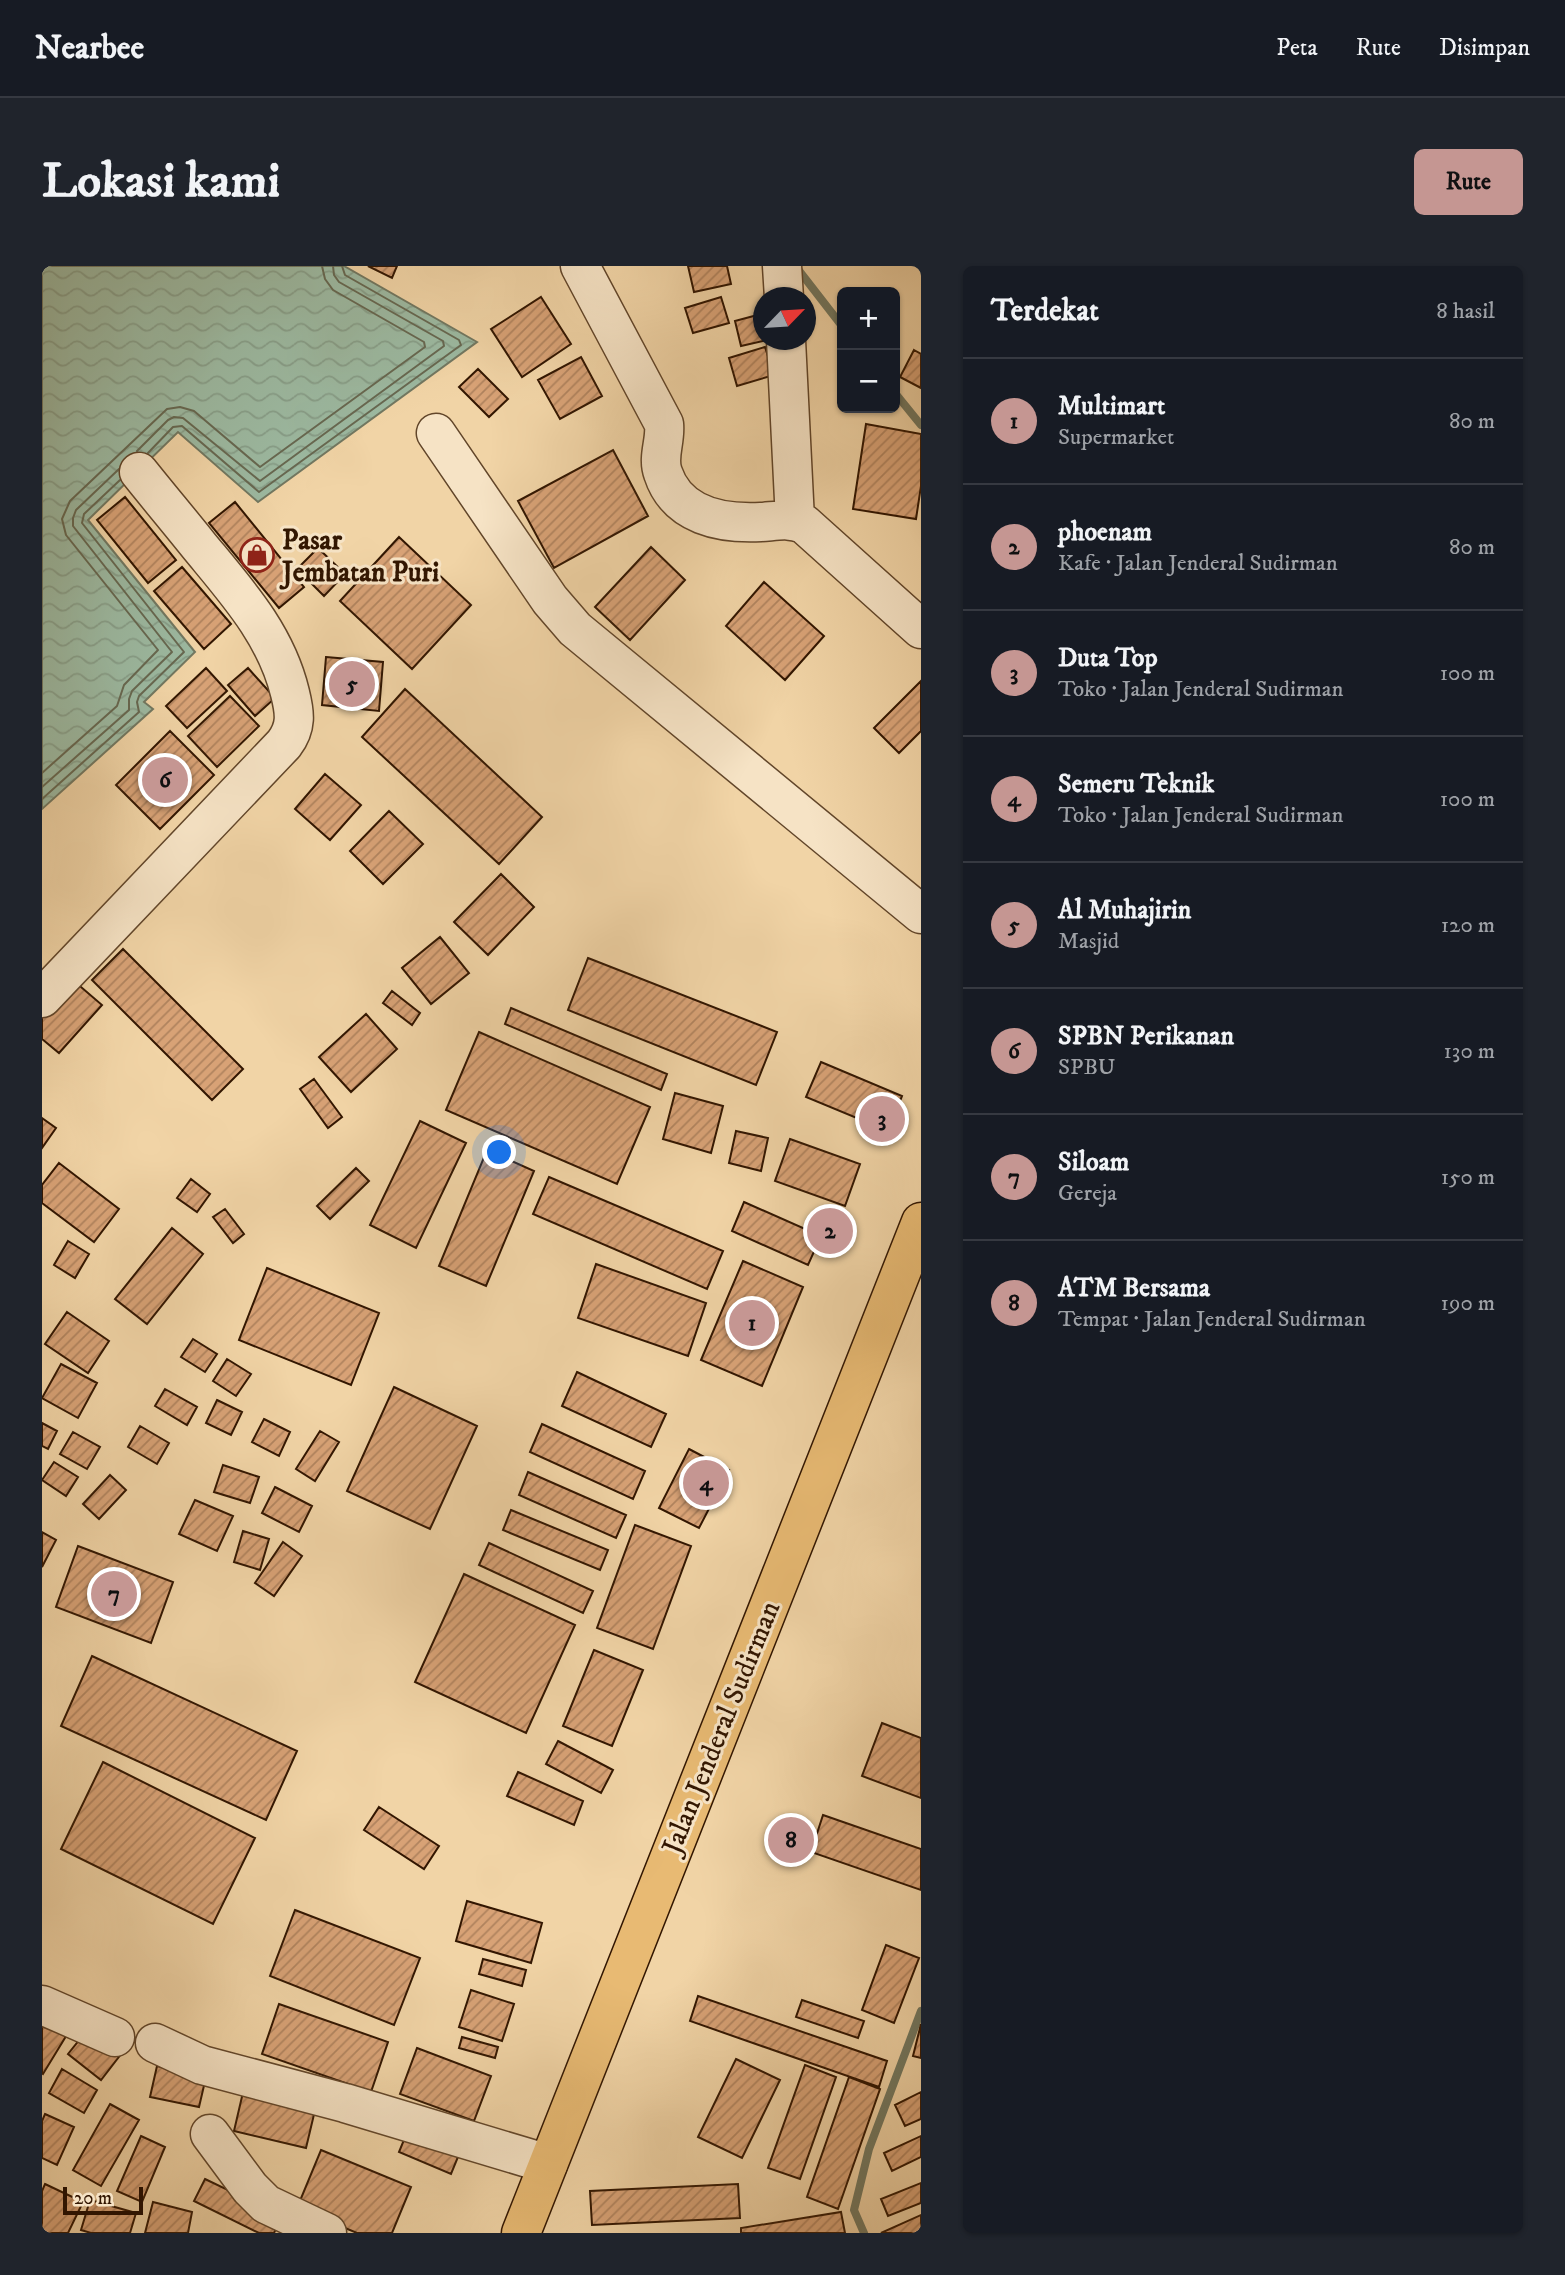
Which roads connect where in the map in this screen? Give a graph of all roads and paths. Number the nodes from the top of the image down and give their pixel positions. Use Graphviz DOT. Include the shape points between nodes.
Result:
graph roads {
  1 [pos="580,266"];
  2 [pos="782,266"];
  3 [pos="783,287"];
  4 [pos="786,350"];
  5 [pos="436,433"];
  6 [pos="139,472"];
  7 [pos="795,520"];
  8 [pos="921,629"];
  9 [pos="921,915"];
  10 [pos="42,998"];
  11 [pos="921,1222"];
  12 [pos="42,2004"];
  13 [pos="115,2037"];
  14 [pos="155,2043"];
  15 [pos="210,2134"];
  16 [pos="548,2164"];
  17 [pos="327,2233"];
  18 [pos="520,2233"];
  1 -- 7 [label="street" via="664,424 662,471 674,495 694,512 722,522"];
  2 -- 3 [label="street"];
  4 -- 7 [label="street"];
  5 -- 9 [label="street" via="550,600 575,629"];
  6 -- 10 [label="street" via="251,609 285,674 295,723 284,744"];
  7 -- 8 [label="street"];
  11 -- 16 [label="main road, Jalan Jenderal Sudirman"];
  12 -- 13 [label="street"];
  14 -- 16 [label="street" via="202,2065"];
  15 -- 17 [label="street" via="266,2204"];
  16 -- 18 [label="main road, Jalan Jenderal Sudirman"];
}
